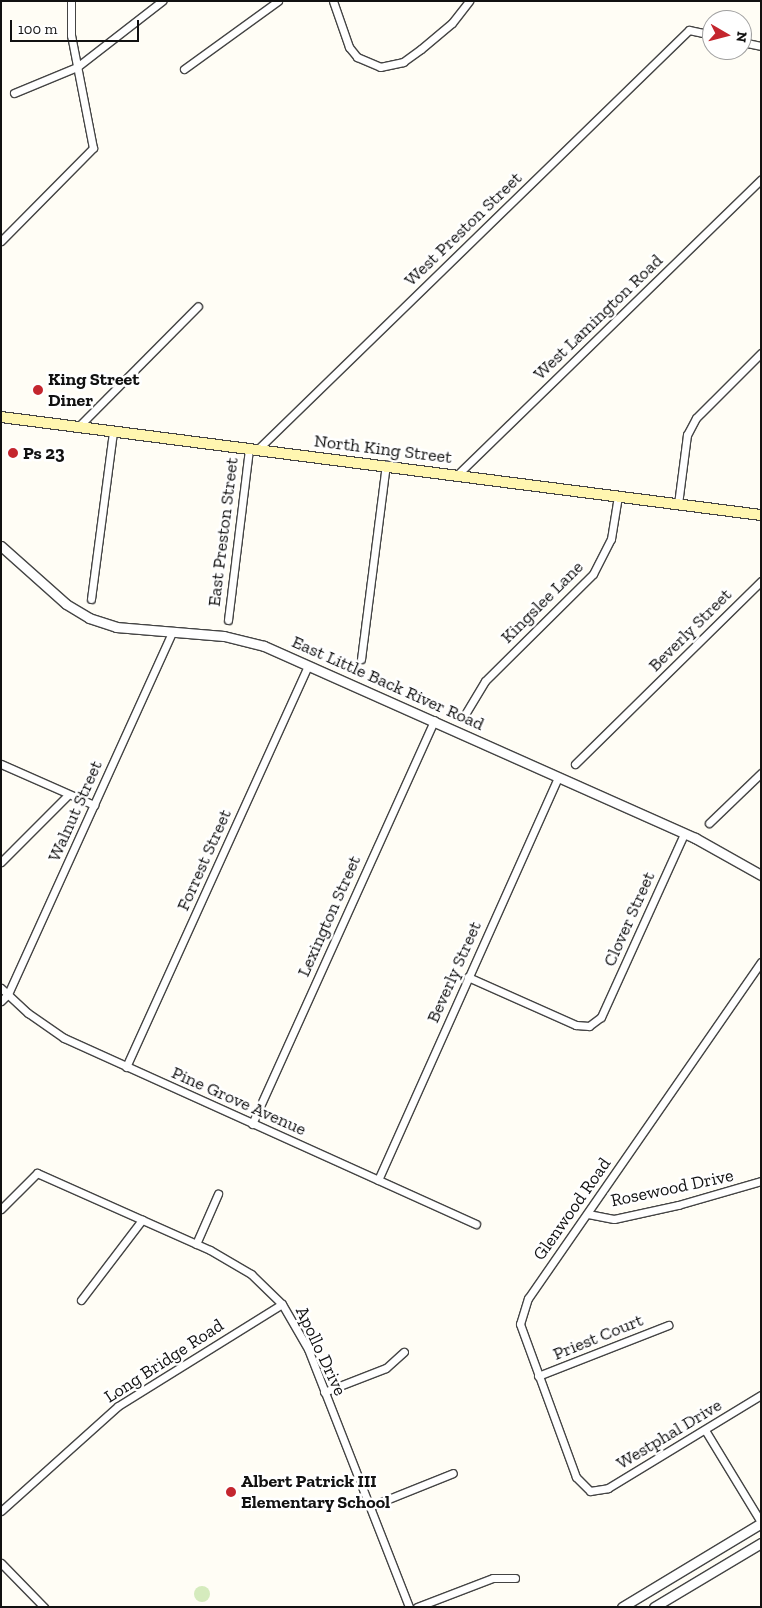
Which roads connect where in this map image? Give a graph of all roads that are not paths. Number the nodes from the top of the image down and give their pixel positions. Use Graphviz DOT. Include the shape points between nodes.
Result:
graph roads {
  1 [pos="71,1"];
  2 [pos="162,1"];
  3 [pos="278,1"];
  4 [pos="333,1"];
  5 [pos="469,1"];
  6 [pos="702,33"];
  7 [pos="77,67"];
  8 [pos="184,69"];
  9 [pos="14,93"];
  10 [pos="761,180"];
  11 [pos="1,241"];
  12 [pos="198,306"];
  13 [pos="761,353"];
  14 [pos="1,417"];
  15 [pos="78,427"];
  16 [pos="114,431"];
  17 [pos="254,449"];
  18 [pos="386,465"];
  19 [pos="457,475"];
  20 [pos="618,496"];
  21 [pos="678,504"];
  22 [pos="761,515"];
  23 [pos="1,546"];
  24 [pos="761,581"];
  25 [pos="91,599"];
  26 [pos="228,620"];
  27 [pos="172,632"];
  28 [pos="360,659"];
  29 [pos="308,665"];
  30 [pos="464,716"];
  31 [pos="434,720"];
  32 [pos="1,764"];
  33 [pos="575,764"];
  34 [pos="761,773"];
  35 [pos="558,778"];
  36 [pos="68,795"];
  37 [pos="94,805"];
  38 [pos="709,823"];
  39 [pos="684,834"];
  40 [pos="1,862"];
  41 [pos="761,875"];
  42 [pos="761,962"];
  43 [pos="468,977"];
  44 [pos="1,988"];
  45 [pos="8,994"];
  46 [pos="1,1001"];
  47 [pos="126,1067"];
  48 [pos="252,1124"];
  49 [pos="378,1180"];
  50 [pos="761,1180"];
  51 [pos="218,1194"];
  52 [pos="1,1209"];
  53 [pos="588,1214"];
  54 [pos="142,1220"];
  55 [pos="476,1224"];
  56 [pos="196,1244"];
  57 [pos="81,1300"];
  58 [pos="282,1304"];
  59 [pos="668,1325"];
  60 [pos="404,1352"];
  61 [pos="538,1376"];
  62 [pos="324,1392"];
  63 [pos="761,1395"];
  64 [pos="705,1430"];
  65 [pos="453,1473"];
  66 [pos="590,1492"];
  67 [pos="371,1506"];
  68 [pos="1,1511"];
  69 [pos="761,1522"];
  70 [pos="761,1543"];
  71 [pos="1,1564"];
  72 [pos="515,1578"];
  73 [pos="44,1607"];
  74 [pos="410,1607"];
  75 [pos="417,1607"];
  76 [pos="622,1607"];
  77 [pos="654,1607"];
  1 -- 7 [label="street" via="71,36"];
  2 -- 7 [label="street"];
  3 -- 8 [label="street"];
  4 -- 5 [label="street" via="349,47 362,60 380,67 403,62 427,45 452,23"];
  6 -- 17 [label="street, West Preston Street" via="689,30"];
  7 -- 9 [label="street"];
  7 -- 11 [label="street" via="93,148"];
  10 -- 19 [label="street, West Lamington Road"];
  12 -- 15 [label="street"];
  13 -- 21 [label="street" via="696,418 687,435"];
  14 -- 15 [label="main road, North King Street"];
  15 -- 16 [label="main road, North King Street"];
  16 -- 17 [label="main road, North King Street"];
  16 -- 25 [label="street"];
  17 -- 18 [label="main road, North King Street"];
  17 -- 26 [label="street, East Preston Street"];
  18 -- 19 [label="main road, North King Street"];
  18 -- 28 [label="street"];
  19 -- 20 [label="main road, North King Street"];
  20 -- 21 [label="main road, North King Street"];
  20 -- 30 [label="street, Kingslee Lane" via="611,539 593,574 485,681"];
  21 -- 22 [label="main road, North King Street"];
  23 -- 27 [label="street, East Little Back River Road" via="81,614 116,627"];
  24 -- 33 [label="street, Beverly Street"];
  27 -- 29 [label="street, East Little Back River Road" via="244,641"];
  27 -- 37 [label="street, Walnut Street"];
  29 -- 31 [label="street, East Little Back River Road"];
  29 -- 47 [label="street, Forrest Street"];
  31 -- 35 [label="street, East Little Back River Road"];
  31 -- 48 [label="street, Lexington Street"];
  32 -- 36 [label="street"];
  34 -- 38 [label="street"];
  35 -- 39 [label="street, East Little Back River Road"];
  35 -- 43 [label="street, Beverly Street"];
  36 -- 37 [label="street"];
  36 -- 40 [label="street"];
  37 -- 45 [label="street, Walnut Street"];
  39 -- 41 [label="street, East Little Back River Road"];
  39 -- 43 [label="street, Clover Street" via="601,1017 589,1026 576,1025"];
  42 -- 53 [label="street, Glenwood Road"];
  43 -- 49 [label="street, Beverly Street"];
  44 -- 45 [label="street, Pine Grove Avenue"];
  45 -- 46 [label="street, Walnut Street"];
  45 -- 47 [label="street, Pine Grove Avenue" via="39,1022 64,1038"];
  47 -- 48 [label="street, Pine Grove Avenue"];
  48 -- 49 [label="street, Pine Grove Avenue"];
  49 -- 55 [label="street, Pine Grove Avenue"];
  50 -- 53 [label="street, Rosewood Drive" via="705,1198 614,1219"];
  51 -- 56 [label="street"];
  52 -- 54 [label="street, Apollo Drive" via="37,1173"];
  53 -- 61 [label="street, Glenwood Road" via="523,1307 521,1331"];
  54 -- 56 [label="street, Apollo Drive"];
  54 -- 57 [label="street"];
  56 -- 58 [label="street, Apollo Drive" via="251,1274"];
  58 -- 62 [label="street, Apollo Drive" via="308,1349"];
  58 -- 68 [label="street, Long Bridge Road" via="118,1406"];
  59 -- 61 [label="street, Priest Court"];
  60 -- 62 [label="street" via="386,1368"];
  61 -- 66 [label="street, Glenwood Road" via="576,1477"];
  62 -- 67 [label="street, Apollo Drive"];
  63 -- 64 [label="street, Westphal Drive"];
  64 -- 66 [label="street, Westphal Drive" via="608,1488"];
  64 -- 69 [label="street"];
  65 -- 67 [label="street"];
  67 -- 74 [label="street, Apollo Drive"];
  69 -- 76 [label="street"];
  70 -- 77 [label="street"];
  71 -- 73 [label="street"];
  72 -- 75 [label="street" via="493,1578"];
}
